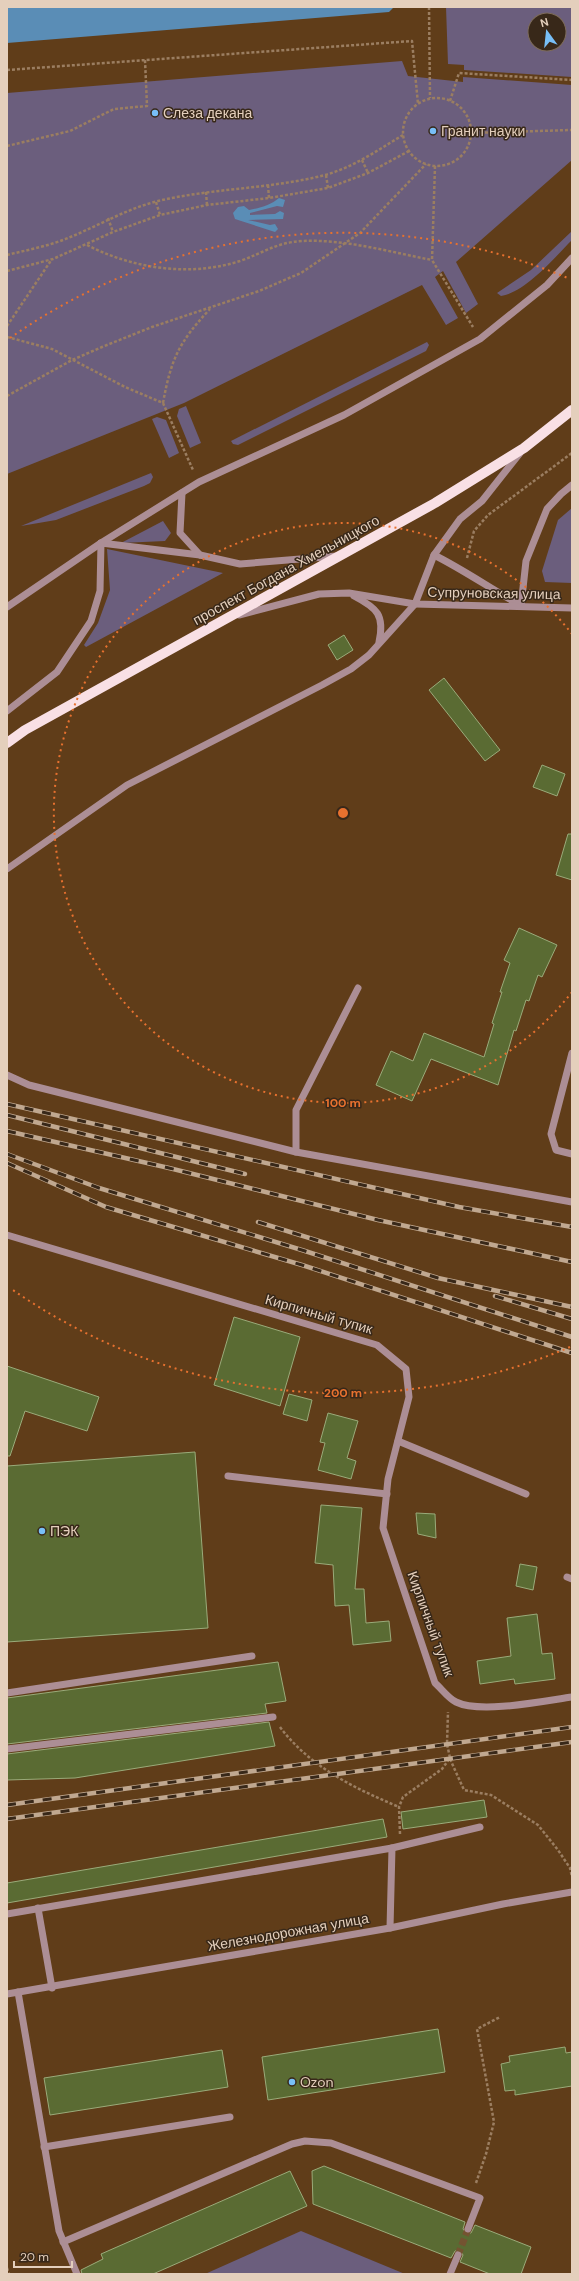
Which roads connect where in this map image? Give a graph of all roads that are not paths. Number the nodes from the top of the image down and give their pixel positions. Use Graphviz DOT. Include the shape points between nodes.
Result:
graph roads {
  1 [pos="572,258"];
  2 [pos="572,410"];
  3 [pos="524,448"];
  4 [pos="572,485"];
  5 [pos="182,493"];
  6 [pos="101,543"];
  7 [pos="200,555"];
  8 [pos="434,555"];
  9 [pos="343,556"];
  10 [pos="349,593"];
  11 [pos="415,604"];
  12 [pos="521,606"];
  13 [pos="7,608"];
  14 [pos="572,608"];
  15 [pos="227,618"];
  16 [pos="379,642"];
  17 [pos="7,712"];
  18 [pos="7,743"];
  19 [pos="7,869"];
  20 [pos="358,988"];
  21 [pos="572,1053"];
  22 [pos="7,1075"];
  23 [pos="296,1152"];
  24 [pos="572,1154"];
  25 [pos="572,1202"];
  26 [pos="7,1235"];
  27 [pos="398,1441"];
  28 [pos="228,1476"];
  29 [pos="387,1494"];
  30 [pos="526,1494"];
  31 [pos="252,1656"];
  32 [pos="7,1693"];
  33 [pos="572,1696"];
  34 [pos="273,1717"];
  35 [pos="7,1749"];
  36 [pos="480,1827"];
  37 [pos="392,1848"];
  38 [pos="572,1892"];
  39 [pos="38,1908"];
  40 [pos="7,1914"];
  41 [pos="390,1928"];
  42 [pos="52,1988"];
  43 [pos="18,1992"];
  44 [pos="7,1994"];
  45 [pos="230,2117"];
  46 [pos="44,2147"];
  47 [pos="468,2229"];
  48 [pos="63,2242"];
  49 [pos="458,2255"];
  50 [pos="77,2274"];
  51 [pos="450,2274"];
  1 -- 5 [label="street" via="547,284 480,339 344,415 198,482"];
  2 -- 3 [label="main road, проспект Богдана Хмельницкого"];
  3 -- 8 [label="street" via="482,501 460,520"];
  3 -- 9 [label="main road, проспект Богдана Хмельницкого"];
  4 -- 12 [label="street" via="547,509 526,561"];
  5 -- 6 [label="street"];
  5 -- 7 [label="street" via="180,533"];
  6 -- 7 [label="street"];
  6 -- 13 [label="street"];
  6 -- 17 [label="street" via="100,592 91,621 57,672"];
  7 -- 9 [label="street" via="240,564"];
  8 -- 11 [label="street"];
  8 -- 12 [label="street" via="464,570 491,590"];
  9 -- 15 [label="main road, проспект Богдана Хмельницкого"];
  10 -- 11 [label="street, Супруновская улица"];
  10 -- 15 [label="street, Супруновская улица" via="319,594"];
  10 -- 16 [label="street" via="373,605 380,617 382,630"];
  11 -- 12 [label="street, Супруновская улица"];
  11 -- 16 [label="street"];
  12 -- 14 [label="street, Супруновская улица"];
  15 -- 18 [label="main road, проспект Богдана Хмельницкого" via="25,730"];
  16 -- 19 [label="street" via="369,655 351,669 126,785"];
  20 -- 23 [label="street" via="296,1110"];
  21 -- 24 [label="street" via="551,1134 556,1150"];
  22 -- 23 [label="street" via="29,1085"];
  23 -- 25 [label="street"];
  26 -- 27 [label="street, Кирпичный тупик" via="377,1345 406,1369 410,1397"];
  27 -- 29 [label="street, Кирпичный тупик" via="388,1479"];
  27 -- 30 [label="street"];
  28 -- 29 [label="street"];
  29 -- 33 [label="street, Кирпичный тупик" via="383,1528 435,1683 454,1701 470,1707"];
  31 -- 32 [label="street"];
  34 -- 35 [label="street"];
  36 -- 37 [label="street"];
  37 -- 39 [label="street"];
  37 -- 41 [label="street"];
  38 -- 41 [label="street, Железнодорожная улица"];
  39 -- 40 [label="street"];
  39 -- 42 [label="street"];
  41 -- 42 [label="street, Железнодорожная улица"];
  42 -- 43 [label="street, Железнодорожная улица"];
  43 -- 44 [label="street, Железнодорожная улица"];
  43 -- 46 [label="street"];
  45 -- 46 [label="street"];
  46 -- 48 [label="street" via="58,2231"];
  47 -- 48 [label="street" via="480,2198 331,2143 305,2141 292,2144"];
  48 -- 50 [label="street"];
  49 -- 51 [label="street"];
}
